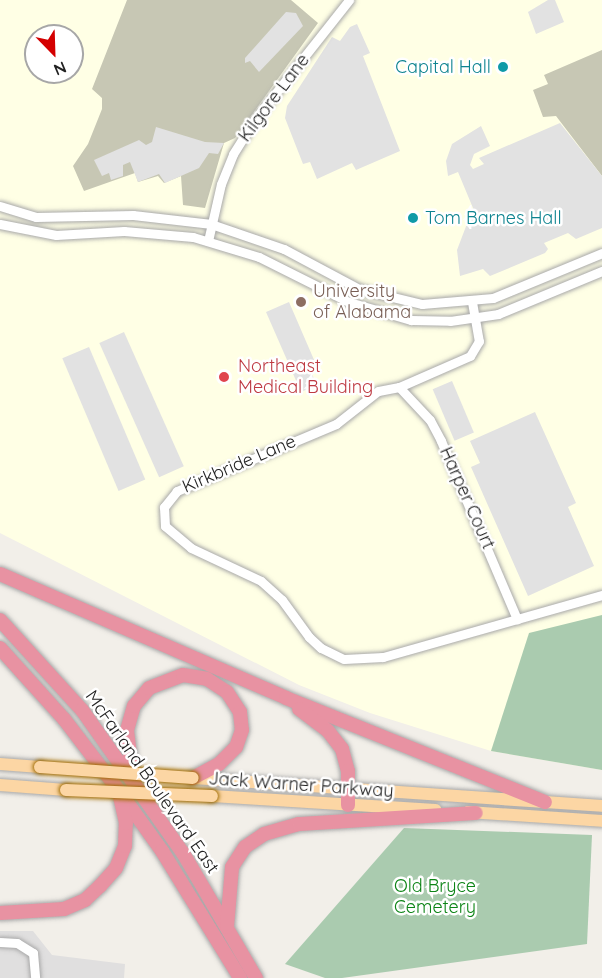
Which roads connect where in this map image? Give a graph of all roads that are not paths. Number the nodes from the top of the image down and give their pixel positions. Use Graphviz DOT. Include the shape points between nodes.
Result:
graph roads {
  1 [pos="349,0"];
  2 [pos="0,206"];
  3 [pos="0,224"];
  4 [pos="212,224"];
  5 [pos="208,241"];
  6 [pos="602,253"];
  7 [pos="602,271"];
  8 [pos="472,302"];
  9 [pos="475,318"];
  10 [pos="399,387"];
  11 [pos="0,574"];
  12 [pos="602,595"];
  13 [pos="517,619"];
  14 [pos="0,620"];
  15 [pos="0,648"];
  16 [pos="286,698"];
  17 [pos="0,764"];
  18 [pos="193,778"];
  19 [pos="134,784"];
  20 [pos="0,785"];
  21 [pos="348,789"];
  22 [pos="119,791"];
  23 [pos="544,802"];
  24 [pos="348,805"];
  25 [pos="602,806"];
  26 [pos="476,813"];
  27 [pos="602,821"];
  28 [pos="0,912"];
  29 [pos="227,929"];
  30 [pos="0,942"];
  31 [pos="35,978"];
  32 [pos="240,978"];
  33 [pos="256,978"];
  1 -- 4 [label="street, Kilgore Lane" via="255,119 233,153"];
  2 -- 4 [label="street" via="36,217 133,215"];
  3 -- 5 [label="street" via="56,236 147,232"];
  4 -- 5 [label="street, Kilgore Lane"];
  4 -- 8 [label="street" via="266,241 377,296 422,304"];
  5 -- 9 [label="street" via="266,260 379,313 411,320"];
  6 -- 8 [label="street" via="515,290"];
  7 -- 9 [label="street" via="522,305"];
  8 -- 9 [label="street, Kirkbride Lane"];
  9 -- 10 [label="street, Kirkbride Lane" via="479,341 470,356"];
  10 -- 13 [label="street, Harper Court" via="430,420 441,441"];
  10 -- 13 [label="street, Kirkbride Lane" via="369,395 336,424 177,491 164,507 165,526 191,548 261,581 282,600 315,643 344,659 383,657"];
  11 -- 16 [label="highway"];
  12 -- 13 [label="street, Kirkbride Lane"];
  14 -- 19 [label="highway, McFarland Boulevard East" via="82,710"];
  15 -- 22 [label="highway, McFarland Boulevard East" via="64,719"];
  16 -- 21 [label="highway" via="328,731 342,749"];
  16 -- 23 [label="highway"];
  17 -- 18 [label="main road, Jack Warner Parkway, bridge"];
  18 -- 19 [label="highway" via="219,764 236,747 242,730 240,712 227,692 207,679 183,675 160,681 134,706 127,730"];
  18 -- 21 [label="main road, Jack Warner Parkway"];
  19 -- 29 [label="highway, McFarland Boulevard East" via="183,853"];
  20 -- 24 [label="main road, Jack Warner Parkway, bridge"];
  21 -- 23 [label="main road, Jack Warner Parkway"];
  21 -- 24 [label="highway"];
  22 -- 28 [label="highway" via="126,823 125,846 116,868 100,886 85,900 64,909"];
  22 -- 32 [label="highway, McFarland Boulevard East" via="162,851"];
  23 -- 25 [label="main road, Jack Warner Parkway"];
  24 -- 26 [label="main road, Jack Warner Parkway"];
  26 -- 27 [label="main road, Jack Warner Parkway"];
  26 -- 29 [label="highway" via="299,824 264,834 244,847 232,867"];
  29 -- 33 [label="highway, McFarland Boulevard East"];
  30 -- 31 [label="street" via="17,943 33,953"];
}
